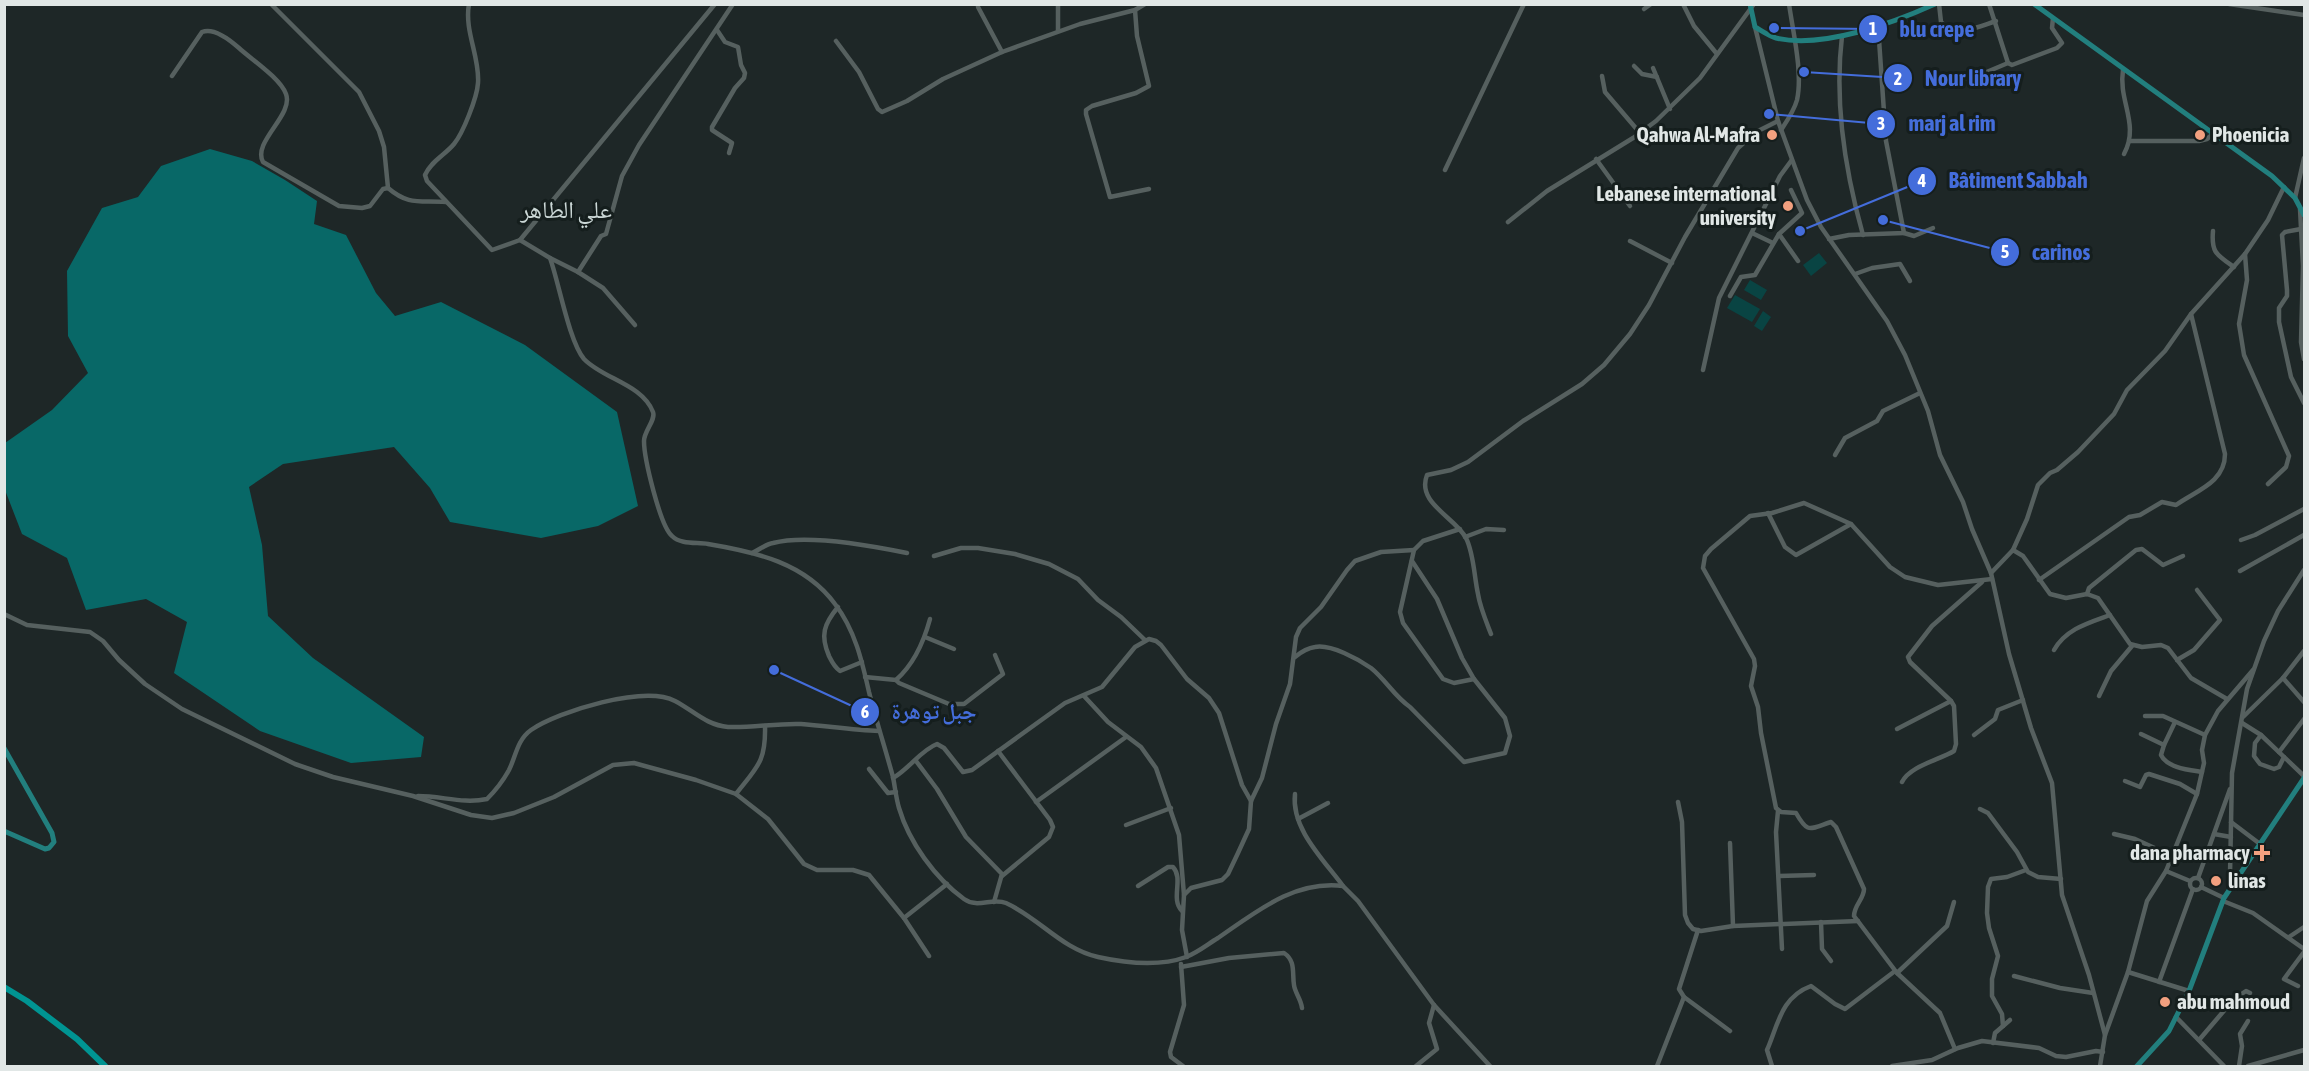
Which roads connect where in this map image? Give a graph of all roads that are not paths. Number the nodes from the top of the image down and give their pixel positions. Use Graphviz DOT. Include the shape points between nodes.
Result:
graph roads {
  1 [pos="272,4"];
  2 [pos="469,4"];
  3 [pos="715,4"];
  4 [pos="733,4"];
  5 [pos="1058,4"];
  6 [pos="1145,4"];
  7 [pos="1524,4"];
  8 [pos="1651,4"];
  9 [pos="1683,4"];
  10 [pos="1789,4"];
  11 [pos="1937,4"];
  12 [pos="1989,4"];
  13 [pos="2034,4"];
  14 [pos="2229,4"];
  15 [pos="1751,6"];
  16 [pos="2250,6"];
  17 [pos="978,7"];
  18 [pos="1644,9"];
  19 [pos="1135,10"];
  20 [pos="2304,15"];
  21 [pos="2054,18"];
  22 [pos="1996,21"];
  23 [pos="1878,25"];
  24 [pos="1755,27"];
  25 [pos="717,30"];
  26 [pos="1058,32"];
  27 [pos="1842,36"];
  28 [pos="1794,40"];
  29 [pos="836,41"];
  30 [pos="1002,52"];
  31 [pos="1718,54"];
  32 [pos="2008,63"];
  33 [pos="1634,66"];
  34 [pos="1653,68"];
  35 [pos="2123,70"];
  36 [pos="172,76"];
  37 [pos="1602,76"];
  38 [pos="1657,78"];
  39 [pos="1928,78"];
  40 [pos="1670,109"];
  41 [pos="1778,121"];
  42 [pos="1781,130"];
  43 [pos="1640,133"];
  44 [pos="2215,133"];
  45 [pos="2130,141"];
  46 [pos="729,153"];
  47 [pos="2124,154"];
  48 [pos="2304,158"];
  49 [pos="1596,159"];
  50 [pos="1791,161"];
  51 [pos="1445,170"];
  52 [pos="2284,187"];
  53 [pos="388,188"];
  54 [pos="1149,189"];
  55 [pos="1791,190"];
  56 [pos="2295,198"];
  57 [pos="446,202"];
  58 [pos="1630,206"];
  59 [pos="2300,207"];
  60 [pos="2304,215"];
  61 [pos="1508,222"];
  62 [pos="1933,228"];
  63 [pos="2301,229"];
  64 [pos="2213,231"];
  65 [pos="1752,233"];
  66 [pos="1904,233"];
  67 [pos="1779,234"];
  68 [pos="1863,235"];
  69 [pos="1830,239"];
  70 [pos="520,240"];
  71 [pos="1630,241"];
  72 [pos="1773,243"];
  73 [pos="2245,254"];
  74 [pos="549,258"];
  75 [pos="1797,261"];
  76 [pos="1672,262"];
  77 [pos="2234,267"];
  78 [pos="578,272"];
  79 [pos="1855,274"];
  80 [pos="1910,280"];
  81 [pos="1730,296"];
  82 [pos="2191,314"];
  83 [pos="635,325"];
  84 [pos="2304,359"];
  85 [pos="1702,370"];
  86 [pos="1920,393"];
  87 [pos="2304,403"];
  88 [pos="1835,455"];
  89 [pos="2268,484"];
  90 [pos="2304,509"];
  91 [pos="1768,513"];
  92 [pos="1851,524"];
  93 [pos="1460,529"];
  94 [pos="1504,530"];
  95 [pos="2304,535"];
  96 [pos="1465,537"];
  97 [pos="2241,540"];
  98 [pos="1414,550"];
  99 [pos="2013,550"];
  100 [pos="752,553"];
  101 [pos="908,553"];
  102 [pos="934,556"];
  103 [pos="2182,556"];
  104 [pos="1413,561"];
  105 [pos="2304,570"];
  106 [pos="2240,571"];
  107 [pos="1991,573"];
  108 [pos="1992,579"];
  109 [pos="2039,580"];
  110 [pos="1982,582"];
  111 [pos="2197,590"];
  112 [pos="2087,594"];
  113 [pos="838,607"];
  114 [pos="4,614"];
  115 [pos="2110,615"];
  116 [pos="930,619"];
  117 [pos="1491,634"];
  118 [pos="925,637"];
  119 [pos="1145,640"];
  120 [pos="2132,645"];
  121 [pos="954,649"];
  122 [pos="2054,650"];
  123 [pos="2304,651"];
  124 [pos="995,656"];
  125 [pos="1294,657"];
  126 [pos="2177,660"];
  127 [pos="862,662"];
  128 [pos="2253,670"];
  129 [pos="865,677"];
  130 [pos="2283,678"];
  131 [pos="1474,679"];
  132 [pos="896,680"];
  133 [pos="1084,696"];
  134 [pos="2099,696"];
  135 [pos="2227,699"];
  136 [pos="2023,700"];
  137 [pos="1951,701"];
  138 [pos="2304,702"];
  139 [pos="2145,716"];
  140 [pos="2304,719"];
  141 [pos="2243,720"];
  142 [pos="2175,722"];
  143 [pos="765,726"];
  144 [pos="1897,729"];
  145 [pos="879,731"];
  146 [pos="2141,734"];
  147 [pos="1974,735"];
  148 [pos="2205,735"];
  149 [pos="2261,735"];
  150 [pos="1126,736"];
  151 [pos="2164,745"];
  152 [pos="4,748"];
  153 [pos="998,751"];
  154 [pos="2279,752"];
  155 [pos="2284,757"];
  156 [pos="916,761"];
  157 [pos="869,769"];
  158 [pos="2202,772"];
  159 [pos="2304,777"];
  160 [pos="893,778"];
  161 [pos="2125,781"];
  162 [pos="1902,782"];
  163 [pos="2232,783"];
  164 [pos="896,792"];
  165 [pos="736,794"];
  166 [pos="1295,794"];
  167 [pos="2197,794"];
  168 [pos="413,796"];
  169 [pos="1251,801"];
  170 [pos="1036,802"];
  171 [pos="1678,802"];
  172 [pos="1328,803"];
  173 [pos="1171,808"];
  174 [pos="1980,809"];
  175 [pos="1778,811"];
  176 [pos="1298,819"];
  177 [pos="2231,822"];
  178 [pos="1126,825"];
  179 [pos="4,831"];
  180 [pos="2114,834"];
  181 [pos="2214,834"];
  182 [pos="2231,837"];
  183 [pos="1730,843"];
  184 [pos="2260,844"];
  185 [pos="2172,856"];
  186 [pos="2026,870"];
  187 [pos="2166,871"];
  188 [pos="1814,875"];
  189 [pos="1002,876"];
  190 [pos="1779,876"];
  191 [pos="2198,878"];
  192 [pos="2061,879"];
  193 [pos="2190,881"];
  194 [pos="947,884"];
  195 [pos="2232,885"];
  196 [pos="1138,886"];
  197 [pos="1343,886"];
  198 [pos="2201,887"];
  199 [pos="2193,890"];
  200 [pos="1184,895"];
  201 [pos="2223,899"];
  202 [pos="994,902"];
  203 [pos="1954,902"];
  204 [pos="1182,911"];
  205 [pos="904,918"];
  206 [pos="1858,921"];
  207 [pos="1821,922"];
  208 [pos="1779,923"];
  209 [pos="1733,926"];
  210 [pos="2304,927"];
  211 [pos="1698,930"];
  212 [pos="2289,938"];
  213 [pos="1782,949"];
  214 [pos="2304,950"];
  215 [pos="929,956"];
  216 [pos="1187,957"];
  217 [pos="1180,958"];
  218 [pos="1830,961"];
  219 [pos="1181,967"];
  220 [pos="1896,972"];
  221 [pos="2128,972"];
  222 [pos="2014,976"];
  223 [pos="2159,982"];
  224 [pos="2298,986"];
  225 [pos="4,987"];
  226 [pos="2189,991"];
  227 [pos="2093,993"];
  228 [pos="2250,993"];
  229 [pos="1684,997"];
  230 [pos="1434,1005"];
  231 [pos="1302,1008"];
  232 [pos="2176,1017"];
  233 [pos="2010,1020"];
  234 [pos="2248,1021"];
  235 [pos="2002,1026"];
  236 [pos="1730,1031"];
  237 [pos="2105,1035"];
  238 [pos="2199,1040"];
  239 [pos="1993,1043"];
  240 [pos="1955,1049"];
  241 [pos="2304,1050"];
  242 [pos="2103,1052"];
  243 [pos="105,1066"];
  244 [pos="1183,1066"];
  245 [pos="1416,1066"];
  246 [pos="1490,1066"];
  247 [pos="1657,1066"];
  248 [pos="1772,1066"];
  249 [pos="1892,1066"];
  250 [pos="2100,1066"];
  251 [pos="2137,1066"];
  252 [pos="2224,1066"];
  253 [pos="2239,1066"];
  254 [pos="2248,1066"];
  1 -- 53 [label="street" via="359,92 384,147"];
  2 -- 57 [label="street" via="477,88 456,141 425,175"];
  3 -- 70 [label="street"];
  4 -- 25 [label="street"];
  5 -- 26 [label="street"];
  6 -- 19 [label="street"];
  7 -- 51 [label="street"];
  8 -- 18 [label="street"];
  9 -- 31 [label="street" via="1694,26"];
  10 -- 28 [label="street"];
  11 -- 22 [label="street" via="1941,22 1953,30 1966,31"];
  11 -- 23 [label="main road"];
  12 -- 22 [label="street"];
  13 -- 21 [label="main road"];
  14 -- 16 [label="street"];
  15 -- 24 [label="main road"];
  15 -- 31 [label="street"];
  16 -- 20 [label="street"];
  17 -- 30 [label="street"];
  19 -- 26 [label="street"];
  19 -- 54 [label="street" via="1149,86 1092,106 1086,114 1110,197"];
  21 -- 32 [label="street" via="2052,28 2061,45 2019,64"];
  21 -- 35 [label="main road"];
  22 -- 32 [label="street"];
  23 -- 27 [label="main road"];
  23 -- 66 [label="street" via="1886,141"];
  24 -- 28 [label="main road" via="1774,38"];
  24 -- 41 [label="street"];
  25 -- 46 [label="street" via="725,42 738,47 745,73 712,127 732,143"];
  25 -- 78 [label="street" via="639,145 622,176 606,234"];
  26 -- 30 [label="street"];
  27 -- 28 [label="main road"];
  27 -- 68 [label="street" via="1839,68 1844,145"];
  28 -- 42 [label="street" via="1798,92"];
  29 -- 30 [label="street" via="882,112"];
  31 -- 40 [label="street"];
  32 -- 39 [label="street" via="1970,79"];
  33 -- 38 [label="street" via="1642,74"];
  34 -- 38 [label="street"];
  35 -- 44 [label="main road"];
  35 -- 45 [label="street"];
  36 -- 53 [label="street" via="202,32 211,30 219,34 285,91 285,108 268,136 261,155 263,162 339,206 370,206 382,189"];
  37 -- 43 [label="street" via="1605,92"];
  38 -- 40 [label="street"];
  40 -- 43 [label="street"];
  41 -- 42 [label="street"];
  41 -- 76 [label="street" via="1756,132 1738,148"];
  42 -- 50 [label="street"];
  43 -- 49 [label="street"];
  44 -- 45 [label="street" via="2205,141"];
  44 -- 52 [label="main road"];
  45 -- 47 [label="street"];
  48 -- 56 [label="street"];
  49 -- 58 [label="street"];
  49 -- 61 [label="street"];
  50 -- 65 [label="street"];
  50 -- 69 [label="street" via="1812,212"];
  52 -- 56 [label="main road"];
  52 -- 73 [label="street"];
  53 -- 57 [label="street" via="410,201"];
  55 -- 67 [label="street" via="1802,213"];
  56 -- 59 [label="main road"];
  57 -- 70 [label="street" via="492,250"];
  59 -- 60 [label="main road"];
  59 -- 63 [label="street"];
  62 -- 66 [label="street" via="1914,236"];
  63 -- 84 [label="street"];
  63 -- 87 [label="street" via="2282,235 2287,296 2279,308 2279,322 2291,377"];
  64 -- 77 [label="street" via="2215,251"];
  65 -- 72 [label="street"];
  65 -- 85 [label="street" via="1719,298"];
  66 -- 68 [label="street"];
  67 -- 72 [label="street"];
  67 -- 75 [label="street"];
  68 -- 69 [label="street"];
  69 -- 79 [label="street"];
  70 -- 74 [label="street"];
  71 -- 76 [label="street"];
  72 -- 81 [label="street" via="1755,274 1741,277"];
  73 -- 77 [label="street"];
  73 -- 89 [label="street" via="2247,280 2239,324 2244,355 2289,460"];
  74 -- 78 [label="street"];
  74 -- 100 [label="street" via="582,356 629,387 654,413 644,441 665,528 678,540"];
  76 -- 93 [label="street" via="1636,325 1596,373 1468,462 1427,475 1430,501"];
  77 -- 82 [label="street"];
  78 -- 83 [label="street" via="608,292"];
  79 -- 80 [label="street" via="1900,264"];
  79 -- 86 [label="street" via="1896,339"];
  82 -- 99 [label="street" via="2165,351 2127,390 2118,410 2078,452 2038,485"];
  82 -- 109 [label="street" via="2225,454 2219,476 2176,506 2162,502 2129,517"];
  86 -- 88 [label="street" via="1883,411 1877,421 1845,438"];
  86 -- 107 [label="street" via="1940,455 1964,502 1971,529"];
  90 -- 97 [label="street"];
  91 -- 92 [label="street" via="1808,504"];
  91 -- 92 [label="street" via="1785,547 1796,555"];
  91 -- 175 [label="street" via="1750,516 1739,524 1705,556 1703,568 1754,659 1751,686"];
  92 -- 110 [label="street" via="1890,567 1905,577 1938,585"];
  93 -- 96 [label="street"];
  93 -- 98 [label="street" via="1423,541"];
  94 -- 96 [label="street" via="1486,529"];
  95 -- 106 [label="street"];
  96 -- 117 [label="street"];
  98 -- 104 [label="street"];
  98 -- 125 [label="street" via="1381,552 1350,565 1321,607 1300,628"];
  99 -- 107 [label="street"];
  99 -- 109 [label="street" via="2023,556"];
  100 -- 101 [label="street" via="772,543 801,541"];
  100 -- 113 [label="street" via="797,570 819,585"];
  102 -- 119 [label="street" via="961,548 978,548 1049,564 1078,579"];
  103 -- 112 [label="street" via="2167,565 2142,549 2136,550 2089,588"];
  104 -- 131 [label="street" via="1437,599"];
  104 -- 131 [label="street" via="1401,607 1403,623 1443,679 1454,683"];
  105 -- 128 [label="street" via="2278,611"];
  107 -- 108 [label="street"];
  108 -- 110 [label="street"];
  108 -- 136 [label="street"];
  109 -- 112 [label="street" via="2050,594 2061,598"];
  110 -- 137 [label="street" via="1932,626 1908,657"];
  111 -- 126 [label="street" via="2220,620 2194,650"];
  112 -- 115 [label="street" via="2098,598"];
  113 -- 127 [label="street"];
  113 -- 127 [label="street" via="823,630 833,666 840,671"];
  114 -- 168 [label="street" via="27,625 90,632 103,640 145,684 202,720 279,758 333,777"];
  115 -- 120 [label="street"];
  115 -- 122 [label="street" via="2073,629"];
  116 -- 118 [label="street"];
  118 -- 121 [label="street"];
  118 -- 132 [label="street"];
  119 -- 133 [label="street" via="1102,687"];
  119 -- 169 [label="street" via="1156,641 1214,705"];
  120 -- 126 [label="street" via="2165,647"];
  120 -- 134 [label="street" via="2111,670"];
  123 -- 130 [label="street"];
  124 -- 132 [label="street" via="1004,674 964,704 949,704"];
  125 -- 131 [label="street" via="1322,646 1372,669 1467,763 1503,754 1510,736 1503,714"];
  125 -- 169 [label="street" via="1264,772"];
  126 -- 135 [label="street" via="2191,678"];
  127 -- 129 [label="street"];
  128 -- 135 [label="street"];
  128 -- 141 [label="street"];
  129 -- 132 [label="street"];
  129 -- 145 [label="street"];
  130 -- 138 [label="street"];
  130 -- 141 [label="street"];
  133 -- 150 [label="street"];
  133 -- 153 [label="street" via="1065,703"];
  135 -- 148 [label="street"];
  136 -- 147 [label="street" via="1998,710 1995,719"];
  136 -- 192 [label="street" via="2052,783"];
  137 -- 144 [label="street"];
  137 -- 162 [label="street" via="1954,751 1916,770"];
  139 -- 142 [label="street" via="2163,716"];
  140 -- 154 [label="street"];
  141 -- 149 [label="street"];
  141 -- 163 [label="street"];
  142 -- 148 [label="street"];
  142 -- 151 [label="street"];
  143 -- 145 [label="street" via="800,724"];
  143 -- 165 [label="street" via="761,763"];
  143 -- 168 [label="street" via="711,724 674,700 650,695 630,697 591,705 530,731 519,744 510,769 487,799 458,802 438,796"];
  145 -- 160 [label="street"];
  146 -- 151 [label="street"];
  148 -- 158 [label="street"];
  149 -- 154 [label="street"];
  149 -- 155 [label="street" via="2255,743 2254,756 2260,764 2274,770"];
  150 -- 170 [label="street"];
  150 -- 173 [label="street" via="1149,755"];
  151 -- 158 [label="street" via="2163,760"];
  152 -- 179 [label="main road" via="54,842 45,849"];
  153 -- 156 [label="street" via="968,772 958,768 937,744"];
  153 -- 170 [label="street"];
  154 -- 155 [label="street"];
  155 -- 159 [label="street"];
  156 -- 160 [label="street"];
  156 -- 189 [label="street" via="966,837"];
  157 -- 164 [label="street" via="888,793"];
  158 -- 167 [label="street"];
  159 -- 184 [label="main road"];
  160 -- 164 [label="street"];
  161 -- 167 [label="street" via="2140,787 2150,774"];
  163 -- 177 [label="street"];
  163 -- 181 [label="street"];
  164 -- 194 [label="street" via="915,843"];
  165 -- 168 [label="street" via="634,763 613,765 554,797 492,818 471,816"];
  165 -- 205 [label="street" via="768,819 804,864 817,870 869,874"];
  166 -- 176 [label="street"];
  167 -- 185 [label="street"];
  169 -- 200 [label="street" via="1249,829 1228,874 1222,880 1191,888"];
  170 -- 189 [label="street" via="1053,824 1051,834"];
  171 -- 211 [label="street" via="1685,915"];
  172 -- 176 [label="street"];
  173 -- 178 [label="street"];
  173 -- 200 [label="street" via="1181,851"];
  174 -- 186 [label="street" via="1988,813"];
  175 -- 190 [label="street"];
  175 -- 206 [label="street" via="1796,813 1807,828 1833,823 1863,889 1854,912"];
  176 -- 197 [label="street" via="1307,838"];
  177 -- 182 [label="street"];
  177 -- 184 [label="street"];
  180 -- 185 [label="street"];
  181 -- 182 [label="street"];
  181 -- 191 [label="street"];
  182 -- 195 [label="street"];
  183 -- 209 [label="street"];
  184 -- 195 [label="main road"];
  185 -- 187 [label="street"];
  186 -- 192 [label="street" via="2038,877"];
  186 -- 235 [label="street" via="1991,879 1988,888 1989,928 1998,956 1992,996 2002,1014"];
  187 -- 193 [label="street"];
  187 -- 221 [label="street" via="2147,902"];
  188 -- 190 [label="street"];
  189 -- 202 [label="street"];
  190 -- 208 [label="street"];
  191 -- 193 [label="street"];
  191 -- 198 [label="street"];
  192 -- 227 [label="street" via="2064,905"];
  193 -- 199 [label="street"];
  194 -- 202 [label="street" via="967,901"];
  194 -- 205 [label="street"];
  195 -- 201 [label="main road"];
  196 -- 204 [label="street" via="1173,867 1178,873 1176,900"];
  197 -- 216 [label="street" via="1317,887 1269,903"];
  197 -- 230 [label="street"];
  198 -- 199 [label="street"];
  198 -- 201 [label="street"];
  199 -- 223 [label="street"];
  200 -- 204 [label="street"];
  201 -- 212 [label="street" via="2253,913"];
  201 -- 226 [label="main road"];
  202 -- 217 [label="street" via="1001,901 1025,913 1059,939 1089,955 1139,963"];
  203 -- 220 [label="street" via="1947,926"];
  204 -- 216 [label="street"];
  205 -- 215 [label="street"];
  206 -- 207 [label="street"];
  206 -- 220 [label="street"];
  207 -- 208 [label="street"];
  207 -- 218 [label="street" via="1822,949"];
  208 -- 209 [label="street"];
  208 -- 213 [label="street"];
  209 -- 211 [label="street"];
  210 -- 212 [label="street"];
  211 -- 229 [label="street" via="1680,982"];
  212 -- 214 [label="street"];
  214 -- 224 [label="street" via="2284,978"];
  216 -- 217 [label="street"];
  217 -- 219 [label="street"];
  219 -- 231 [label="street" via="1284,953 1291,961"];
  219 -- 244 [label="street" via="1184,1005 1170,1052"];
  220 -- 240 [label="street" via="1940,1013"];
  220 -- 248 [label="street" via="1845,1009 1811,986 1801,991 1776,1021 1767,1050"];
  221 -- 223 [label="street"];
  221 -- 237 [label="street"];
  222 -- 227 [label="street"];
  223 -- 226 [label="street"];
  225 -- 243 [label="highway" via="77,1039"];
  226 -- 232 [label="main road"];
  227 -- 237 [label="street"];
  228 -- 238 [label="street" via="2234,999"];
  229 -- 236 [label="street"];
  229 -- 247 [label="street"];
  230 -- 245 [label="street" via="1429,1023 1437,1049"];
  230 -- 246 [label="street"];
  232 -- 238 [label="street"];
  232 -- 251 [label="main road"];
  233 -- 235 [label="street"];
  234 -- 253 [label="street" via="2240,1034"];
  235 -- 239 [label="street"];
  237 -- 242 [label="street"];
  238 -- 252 [label="street"];
  239 -- 240 [label="street" via="1978,1042"];
  239 -- 242 [label="street" via="2039,1048 2066,1057"];
  240 -- 249 [label="street" via="1932,1060"];
  241 -- 254 [label="street"];
  242 -- 250 [label="street"];
}
